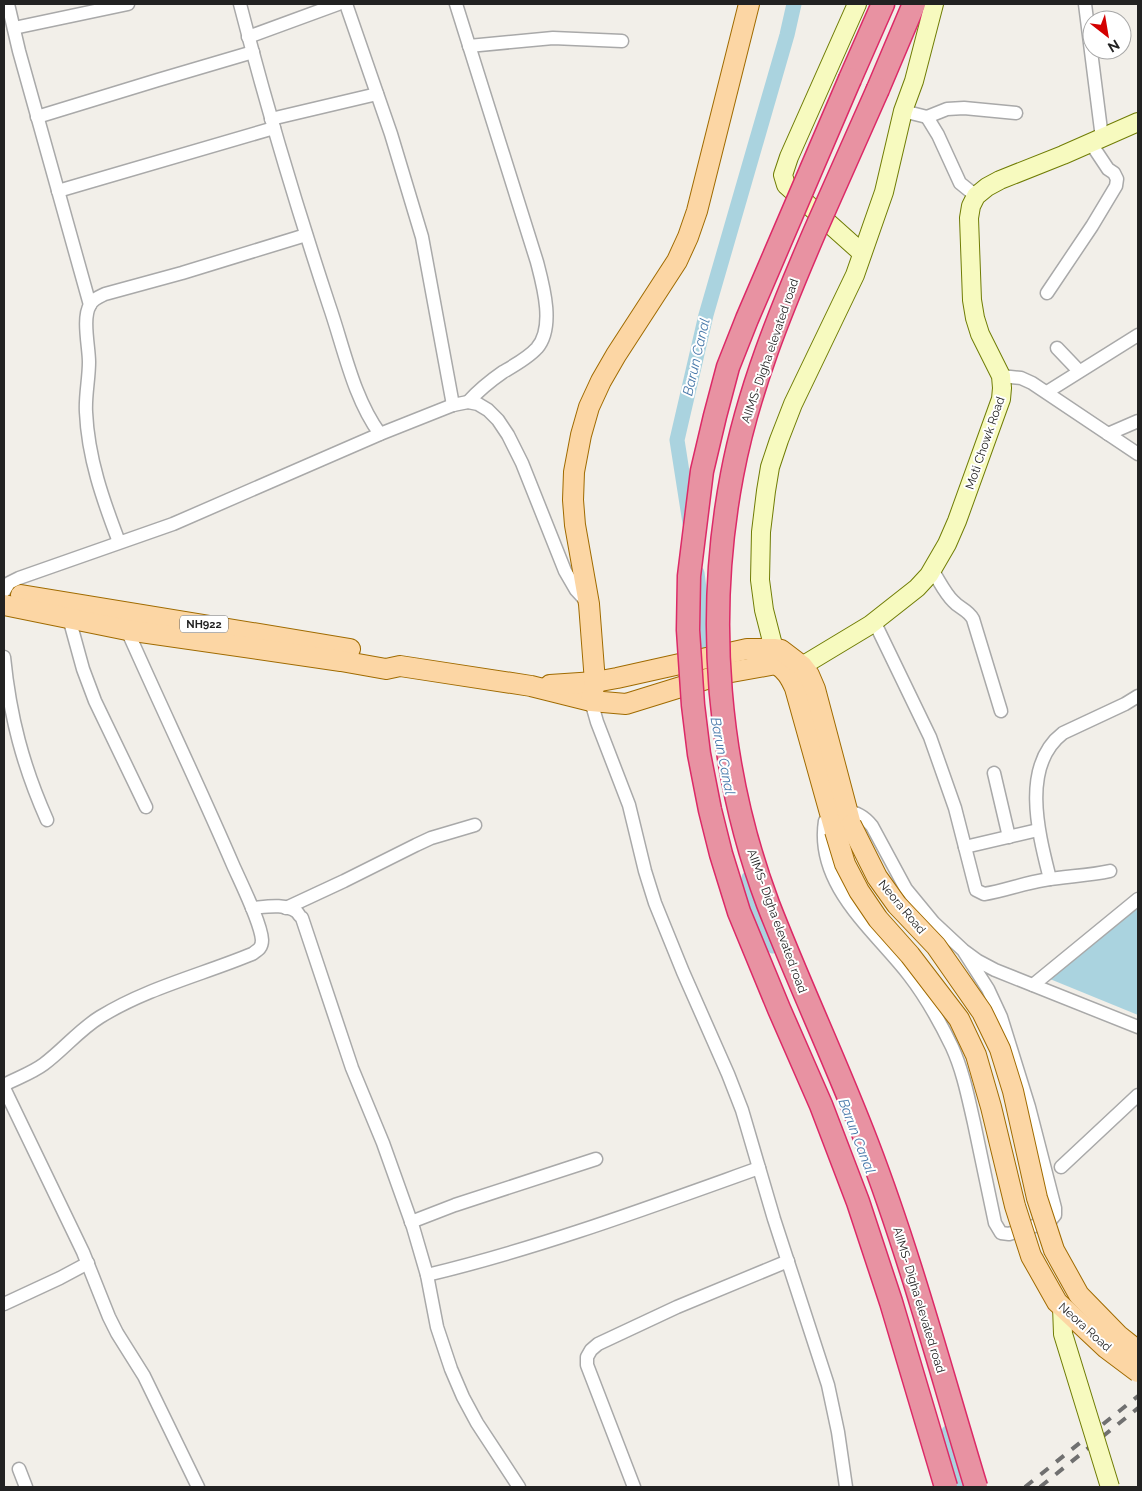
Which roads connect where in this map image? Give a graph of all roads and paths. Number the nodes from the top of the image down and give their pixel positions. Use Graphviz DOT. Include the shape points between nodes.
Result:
graph roads {
  1 [pos="8,4"];
  2 [pos="128,4"];
  3 [pos="240,4"];
  4 [pos="338,4"];
  5 [pos="346,4"];
  6 [pos="456,4"];
  7 [pos="749,4"];
  8 [pos="857,4"];
  9 [pos="884,4"];
  10 [pos="914,4"];
  11 [pos="934,4"];
  12 [pos="1084,4"];
  13 [pos="14,28"];
  14 [pos="248,37"];
  15 [pos="622,41"];
  16 [pos="469,46"];
  17 [pos="253,52"];
  18 [pos="377,94"];
  19 [pos="903,112"];
  20 [pos="1016,112"];
  21 [pos="37,117"];
  22 [pos="927,117"];
  23 [pos="1138,122"];
  24 [pos="273,124"];
  25 [pos="1096,140"];
  26 [pos="58,191"];
  27 [pos="976,196"];
  28 [pos="306,235"];
  29 [pos="862,253"];
  30 [pos="1047,293"];
  31 [pos="90,305"];
  32 [pos="1138,335"];
  33 [pos="1057,348"];
  34 [pos="1079,371"];
  35 [pos="1001,376"];
  36 [pos="1047,392"];
  37 [pos="468,402"];
  38 [pos="453,405"];
  39 [pos="1138,421"];
  40 [pos="380,434"];
  41 [pos="1108,434"];
  42 [pos="1138,454"];
  43 [pos="119,542"];
  44 [pos="932,570"];
  45 [pos="4,592"];
  46 [pos="589,604"];
  47 [pos="4,605"];
  48 [pos="69,618"];
  49 [pos="874,621"];
  50 [pos="127,630"];
  51 [pos="774,649"];
  52 [pos="4,657"];
  53 [pos="725,664"];
  54 [pos="400,666"];
  55 [pos="796,671"];
  56 [pos="595,682"];
  57 [pos="531,686"];
  58 [pos="1138,696"];
  59 [pos="591,701"];
  60 [pos="1001,711"];
  61 [pos="994,773"];
  62 [pos="146,807"];
  63 [pos="47,820"];
  64 [pos="841,821"];
  65 [pos="475,825"];
  66 [pos="1038,830"];
  67 [pos="1009,837"];
  68 [pos="965,847"];
  69 [pos="1110,871"];
  70 [pos="1050,879"];
  71 [pos="1138,898"];
  72 [pos="252,908"];
  73 [pos="286,908"];
  74 [pos="963,950"];
  75 [pos="1033,985"];
  76 [pos="1138,1027"];
  77 [pos="4,1086"];
  78 [pos="1138,1096"];
  79 [pos="596,1159"];
  80 [pos="1061,1167"];
  81 [pos="759,1168"];
  82 [pos="412,1222"];
  83 [pos="788,1261"];
  84 [pos="88,1263"];
  85 [pos="1068,1274"];
  86 [pos="427,1275"];
  87 [pos="1049,1288"];
  88 [pos="4,1304"];
  89 [pos="1062,1307"];
  90 [pos="1138,1351"];
  91 [pos="1138,1372"];
  92 [pos="18,1469"];
  93 [pos="26,1487"];
  94 [pos="198,1487"];
  95 [pos="518,1487"];
  96 [pos="634,1487"];
  97 [pos="846,1487"];
  98 [pos="946,1487"];
  99 [pos="976,1487"];
  100 [pos="1110,1487"];
  1 -- 13 [label="street"];
  2 -- 13 [label="street"];
  3 -- 14 [label="street"];
  4 -- 14 [label="street"];
  5 -- 18 [label="street"];
  6 -- 16 [label="street"];
  7 -- 46 [label="main road" via="688,237 601,381 581,435 573,500"];
  8 -- 29 [label="street" via="783,175 786,185"];
  9 -- 98 [label="highway, bridge" via="728,368 702,471 689,576 688,630 698,754 721,854 739,912 852,1186 891,1302"];
  10 -- 99 [label="highway, AIIMS- Digha elevated road, bridge" via="794,279 744,422 724,529 718,628 721,700 738,803 767,901 867,1142 919,1293"];
  11 -- 19 [label="street"];
  12 -- 25 [label="street"];
  13 -- 21 [label="street"];
  14 -- 17 [label="street"];
  15 -- 16 [label="street" via="553,38"];
  16 -- 37 [label="street" via="537,262 546,318 539,346 481,388"];
  17 -- 21 [label="street"];
  17 -- 24 [label="street"];
  18 -- 24 [label="street"];
  18 -- 38 [label="street" via="422,237"];
  19 -- 22 [label="street"];
  19 -- 29 [label="street" via="884,192"];
  20 -- 22 [label="street" via="964,108"];
  21 -- 26 [label="street"];
  22 -- 27 [label="street" via="960,183"];
  23 -- 25 [label="street"];
  24 -- 26 [label="street"];
  24 -- 28 [label="street"];
  25 -- 27 [label="street" via="1000,180"];
  25 -- 30 [label="street" via="1108,169 1117,179 1116,186"];
  26 -- 31 [label="street"];
  27 -- 35 [label="street, Moti Chowk Road" via="971,206 968,240 972,300 980,334"];
  28 -- 31 [label="street" via="105,294"];
  28 -- 40 [label="street" via="344,353 363,404"];
  29 -- 51 [label="street" via="855,275 793,404 770,467 761,532 760,580"];
  31 -- 43 [label="street" via="87,314 88,436 99,484"];
  32 -- 34 [label="street"];
  33 -- 34 [label="street"];
  34 -- 36 [label="street"];
  35 -- 36 [label="street" via="1021,378"];
  35 -- 44 [label="street, Moti Chowk Road" via="1001,399 965,502"];
  36 -- 41 [label="street"];
  37 -- 38 [label="street"];
  37 -- 46 [label="street" via="488,410 508,435 565,571"];
  38 -- 40 [label="street"];
  39 -- 41 [label="street"];
  40 -- 43 [label="street" via="189,517"];
  41 -- 42 [label="street"];
  43 -- 45 [label="street" via="19,578 9,583"];
  44 -- 49 [label="street, Moti Chowk Road" via="917,588"];
  44 -- 60 [label="street" via="951,600 966,610 973,620"];
  45 -- 54 [label="main road, NH922" via="346,648 388,657"];
  46 -- 56 [label="main road"];
  47 -- 48 [label="main road"];
  48 -- 50 [label="main road"];
  48 -- 62 [label="street" via="95,701"];
  49 -- 55 [label="street, Moti Chowk Road"];
  49 -- 68 [label="street" via="930,738"];
  50 -- 54 [label="main road" via="386,669"];
  50 -- 72 [label="street"];
  51 -- 53 [label="main road" via="747,649"];
  51 -- 55 [label="main road" via="782,650"];
  52 -- 63 [label="street" via="15,730"];
  53 -- 55 [label="main road" via="776,664"];
  53 -- 56 [label="main road, bridge"];
  53 -- 59 [label="main road, bridge" via="626,704"];
  54 -- 57 [label="main road"];
  55 -- 64 [label="main road" via="795,688"];
  56 -- 57 [label="main road"];
  56 -- 59 [label="main road"];
  57 -- 59 [label="main road"];
  58 -- 66 [label="street" via="1063,733 1049,747 1036,788"];
  59 -- 81 [label="street" via="629,805 655,903 728,1074"];
  61 -- 67 [label="street"];
  64 -- 74 [label="street" via="858,813 865,818 906,889 934,923"];
  64 -- 74 [label="street" via="825,821 823,835 834,880 847,902 909,976 953,1048 966,1085 996,1223 1001,1232 1010,1234 1050,1221 1056,1216 1056,1208 1001,1017 988,989"];
  64 -- 85 [label="main road, Neora Road, bridge" via="897,905 936,946 982,1012 1000,1050 1013,1091 1037,1198 1054,1250"];
  64 -- 87 [label="main road, Neora Road, bridge" via="845,864 859,891 959,1019 976,1054 1015,1206 1031,1256"];
  65 -- 73 [label="street" via="431,838"];
  66 -- 67 [label="street"];
  66 -- 70 [label="street"];
  67 -- 68 [label="street"];
  68 -- 70 [label="street" via="979,893"];
  69 -- 70 [label="street"];
  71 -- 75 [label="street"];
  72 -- 73 [label="street"];
  72 -- 77 [label="street" via="262,938 258,950 116,1008 82,1029 44,1064"];
  73 -- 82 [label="street" via="302,918 352,1068"];
  74 -- 75 [label="street" via="995,970"];
  75 -- 76 [label="street"];
  77 -- 84 [label="street"];
  78 -- 80 [label="street"];
  79 -- 82 [label="street" via="455,1204"];
  81 -- 83 [label="street"];
  81 -- 86 [label="street" via="595,1226"];
  82 -- 86 [label="street"];
  83 -- 96 [label="street" via="629,1328 591,1350 587,1365"];
  83 -- 97 [label="street" via="828,1385"];
  84 -- 88 [label="street"];
  84 -- 94 [label="street" via="109,1317 144,1376"];
  85 -- 87 [label="main road"];
  85 -- 90 [label="main road, Neora Road, bridge" via="1079,1295"];
  86 -- 95 [label="street" via="437,1327 463,1397"];
  87 -- 89 [label="main road, Neora Road, bridge"];
  89 -- 91 [label="main road, Neora Road, bridge" via="1106,1348"];
  89 -- 100 [label="street, bridge" via="1063,1334"];
  92 -- 93 [label="street"];
}
